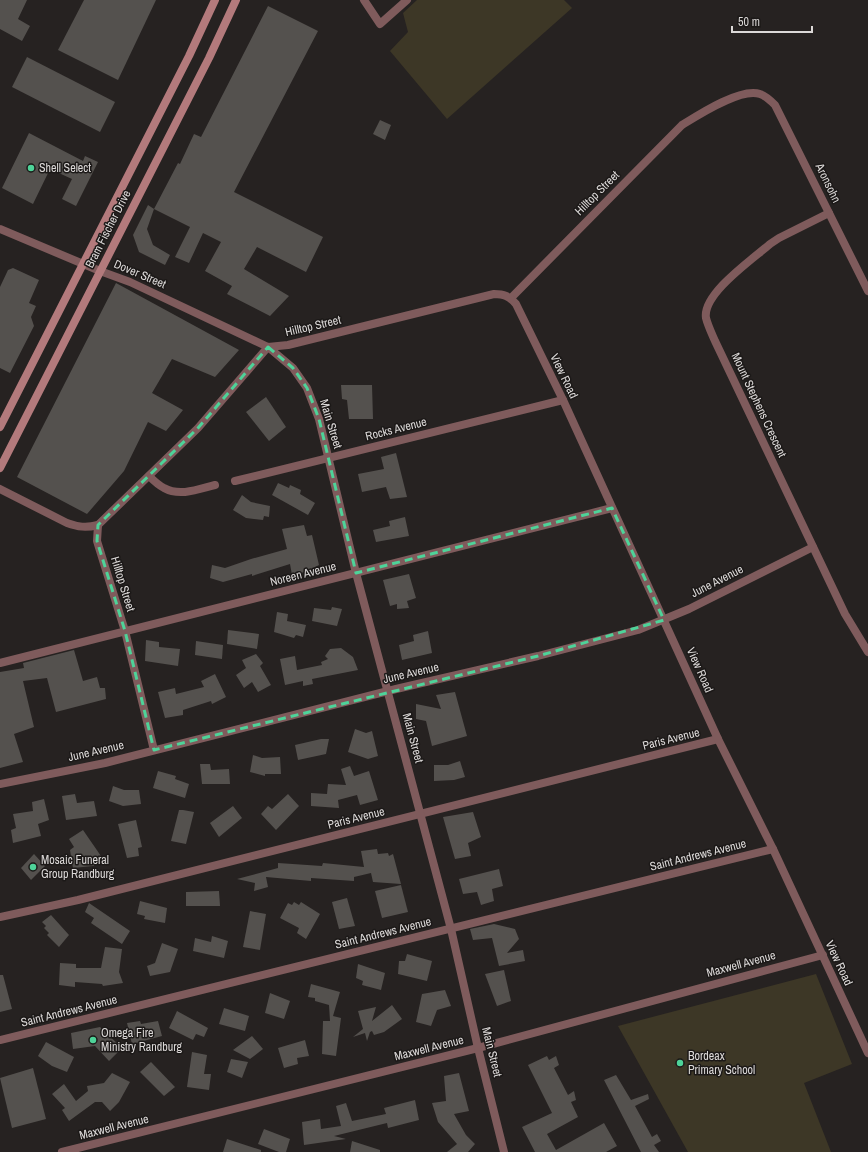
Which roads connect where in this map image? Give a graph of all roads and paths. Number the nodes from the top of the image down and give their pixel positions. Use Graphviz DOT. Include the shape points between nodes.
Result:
graph roads {
  1 [pos="215,0"];
  2 [pos="236,0"];
  3 [pos="364,0"];
  4 [pos="407,0"];
  5 [pos="758,94"];
  6 [pos="829,213"];
  7 [pos="0,230"];
  8 [pos="82,264"];
  9 [pos="100,271"];
  10 [pos="868,291"];
  11 [pos="511,298"];
  12 [pos="268,347"];
  13 [pos="563,400"];
  14 [pos="0,427"];
  15 [pos="329,458"];
  16 [pos="0,468"];
  17 [pos="149,476"];
  18 [pos="235,481"];
  19 [pos="216,485"];
  20 [pos="0,489"];
  21 [pos="612,508"];
  22 [pos="98,525"];
  23 [pos="813,547"];
  24 [pos="356,573"];
  25 [pos="664,620"];
  26 [pos="125,631"];
  27 [pos="868,652"];
  28 [pos="0,663"];
  29 [pos="388,691"];
  30 [pos="718,739"];
  31 [pos="154,750"];
  32 [pos="0,784"];
  33 [pos="421,814"];
  34 [pos="773,849"];
  35 [pos="0,917"];
  36 [pos="451,929"];
  37 [pos="822,955"];
  38 [pos="0,1040"];
  39 [pos="478,1048"];
  40 [pos="868,1053"];
  41 [pos="62,1152"];
  42 [pos="504,1152"];
  1 -- 8 [label="main road, Bram Fischer Drive"];
  2 -- 9 [label="main road, Bram Fischer Drive"];
  3 -- 4 [label="street" via="380,24"];
  5 -- 6 [label="street, Aronsohn" via="768,98 782,115"];
  5 -- 11 [label="street, Hilltop Street" via="748,93 733,98 705,110 682,125"];
  6 -- 10 [label="street, Aronsohn"];
  6 -- 23 [label="street, Mount Stephens Crescent" via="779,238 764,249 718,289 706,310 706,318 718,348"];
  7 -- 8 [label="street, Dover Street"];
  8 -- 9 [label="street, Dover Street"];
  8 -- 14 [label="main road, Bram Fischer Drive"];
  9 -- 12 [label="street, Dover Street" via="137,285"];
  9 -- 16 [label="main road, Bram Fischer Drive"];
  11 -- 12 [label="street, Hilltop Street" via="503,294 494,294 288,345"];
  11 -- 13 [label="street, View Road"];
  12 -- 15 [label="street, Main Street" via="293,368 307,388 319,419"];
  12 -- 17 [label="street" via="198,428"];
  13 -- 15 [label="street, Rocks Avenue"];
  13 -- 21 [label="street, View Road"];
  15 -- 18 [label="street, Rocks Avenue"];
  15 -- 24 [label="street, Main Street"];
  17 -- 19 [label="street" via="164,488 174,492 188,492"];
  17 -- 22 [label="street"];
  20 -- 22 [label="street" via="67,523 87,528"];
  21 -- 24 [label="street, Noreen Avenue"];
  21 -- 25 [label="street, View Road"];
  22 -- 26 [label="street, Hilltop Street" via="97,541"];
  23 -- 25 [label="street, June Avenue"];
  23 -- 27 [label="street, Mount Stephens Crescent" via="845,614"];
  24 -- 26 [label="street, Noreen Avenue"];
  24 -- 29 [label="street, Main Street"];
  25 -- 29 [label="street, June Avenue" via="638,630 538,656"];
  25 -- 30 [label="street, View Road"];
  26 -- 28 [label="street, Noreen Avenue"];
  26 -- 31 [label="street, Hilltop Street"];
  29 -- 31 [label="street, June Avenue"];
  29 -- 33 [label="street, Main Street"];
  30 -- 33 [label="street, Paris Avenue"];
  30 -- 34 [label="street, View Road"];
  31 -- 32 [label="street, June Avenue"];
  33 -- 35 [label="street, Paris Avenue" via="78,900"];
  33 -- 36 [label="street, Main Street"];
  34 -- 36 [label="street, Saint Andrews Avenue"];
  34 -- 37 [label="street, View Road"];
  36 -- 38 [label="street, Saint Andrews Avenue"];
  36 -- 39 [label="street, Main Street"];
  37 -- 39 [label="street, Maxwell Avenue"];
  37 -- 40 [label="street, View Road"];
  39 -- 41 [label="street, Maxwell Avenue"];
  39 -- 42 [label="street, Main Street"];
}
